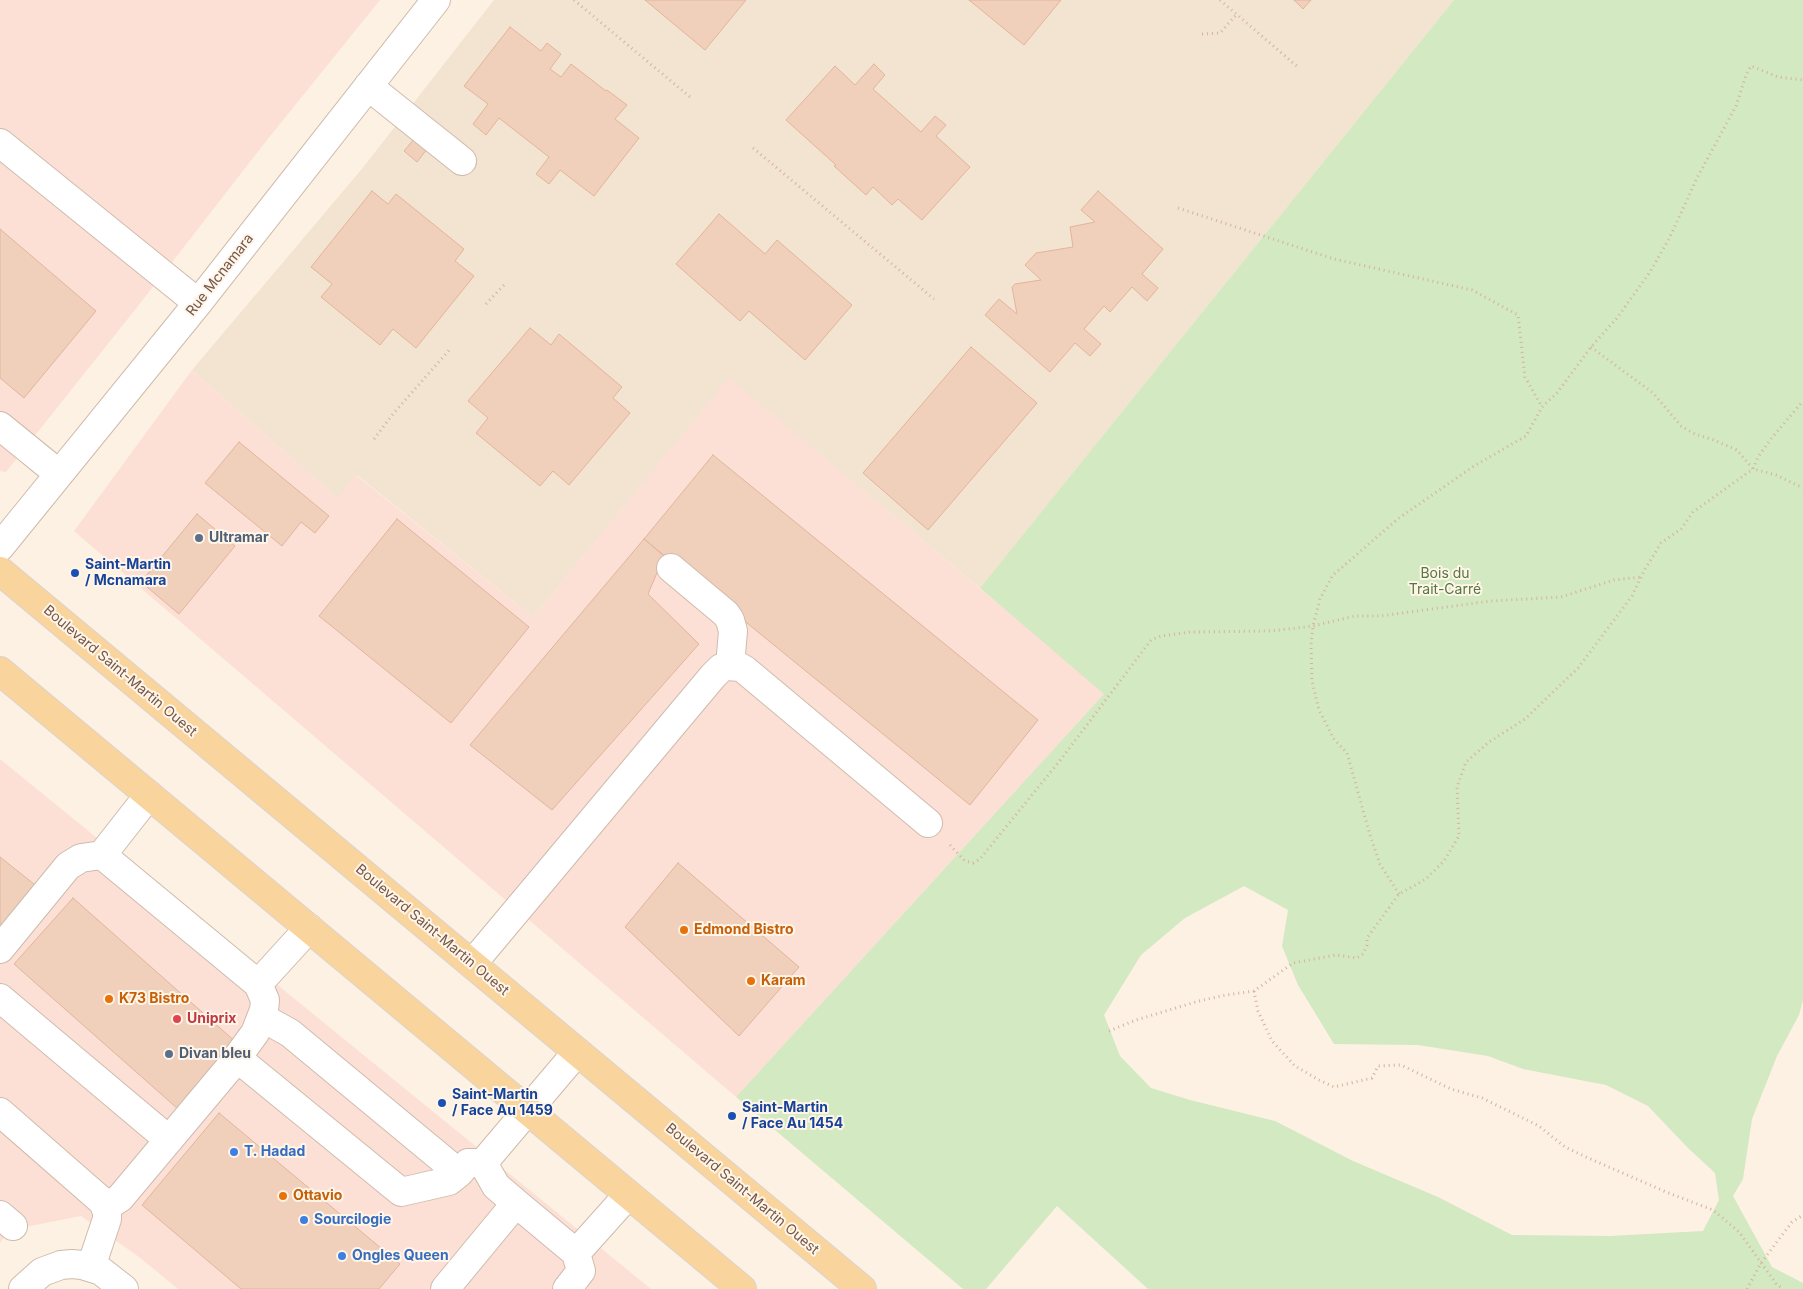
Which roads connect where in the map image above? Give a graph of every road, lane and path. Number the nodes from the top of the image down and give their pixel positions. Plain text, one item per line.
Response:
1 (436, 0) edge
2 (574, 0) edge
3 (1220, 0) edge
4 (1237, 14) junction
5 (1202, 34) dead end
6 (1299, 68) dead end
7 (1803, 80) edge
8 (368, 86) junction
9 (690, 97) dead end
10 (0, 143) edge
11 (754, 148) dead end
12 (462, 161) dead end
13 (1178, 208) dead end
14 (504, 285) dead end
15 (934, 300) dead end
16 (198, 303) junction
17 (486, 304) dead end
18 (1591, 347) junction
19 (451, 348) dead end
20 (1803, 401) edge
21 (1542, 407) junction
22 (0, 426) edge
23 (374, 439) dead end
24 (1754, 469) junction
25 (59, 474) junction
26 (1803, 488) edge
27 (0, 547) edge
28 (671, 568) dead end
29 (0, 571) edge
30 (1641, 577) junction
31 (1313, 626) junction
32 (730, 666) junction
33 (0, 671) edge
34 (149, 795) junction
35 (928, 823) joint
36 (102, 855) junction
37 (1399, 894) junction
38 (309, 928) junction
39 (0, 949) edge
40 (472, 964) junction
41 (258, 984) junction
42 (1254, 991) junction
43 (0, 998) edge
44 (262, 1019) junction
45 (1109, 1031) dead end
46 (577, 1052) junction
47 (236, 1058) junction
48 (528, 1111) junction
49 (0, 1112) edge
50 (169, 1140) junction
51 (471, 1168) junction
52 (628, 1195) junction
53 (516, 1203) junction
54 (106, 1207) junction
55 (1803, 1215) edge
56 (576, 1253) junction
57 (1760, 1263) junction
58 (92, 1267) junction
59 (23, 1289) edge
60 (124, 1289) edge
61 (445, 1289) edge
62 (567, 1289) edge
63 (742, 1289) edge
64 (862, 1289) edge
65 (1747, 1289) edge
66 (1784, 1289) edge

1 - 8 street, Rue Mcnamara
2 - 9 path
3 - 4 path
4 - 5 path
4 - 6 path
7 - 18 path
8 - 12 street
8 - 16 street, Rue Mcnamara
10 - 16 street
11 - 15 path
13 - 21 path
14 - 17 path
16 - 25 street, Rue Mcnamara
18 - 21 path
18 - 24 path
19 - 23 path
20 - 24 path
21 - 31 path
22 - 25 street
24 - 26 path
24 - 30 path
25 - 27 street, Rue Mcnamara
28 - 32 street
29 - 40 main road, Boulevard Saint-Martin Ouest
30 - 31 path
30 - 37 path
31 - 35 path
31 - 37 path
32 - 35 street
32 - 40 street
33 - 34 main road
34 - 36 street
34 - 38 main road
36 - 39 street
36 - 41 street
37 - 42 path
38 - 41 street
38 - 48 main road
40 - 46 main road, Boulevard Saint-Martin Ouest
41 - 44 street
42 - 45 path
42 - 57 path
43 - 50 street
44 - 47 street
44 - 51 street
46 - 48 street
46 - 64 main road, Boulevard Saint-Martin Ouest
47 - 50 street
47 - 51 street
48 - 51 street
48 - 52 main road
49 - 54 street
50 - 54 street
51 - 53 street
52 - 56 street
52 - 63 main road
53 - 56 street
53 - 61 street
54 - 58 street
55 - 57 path
56 - 62 street
57 - 65 path
57 - 66 path
58 - 59 street
58 - 60 street

